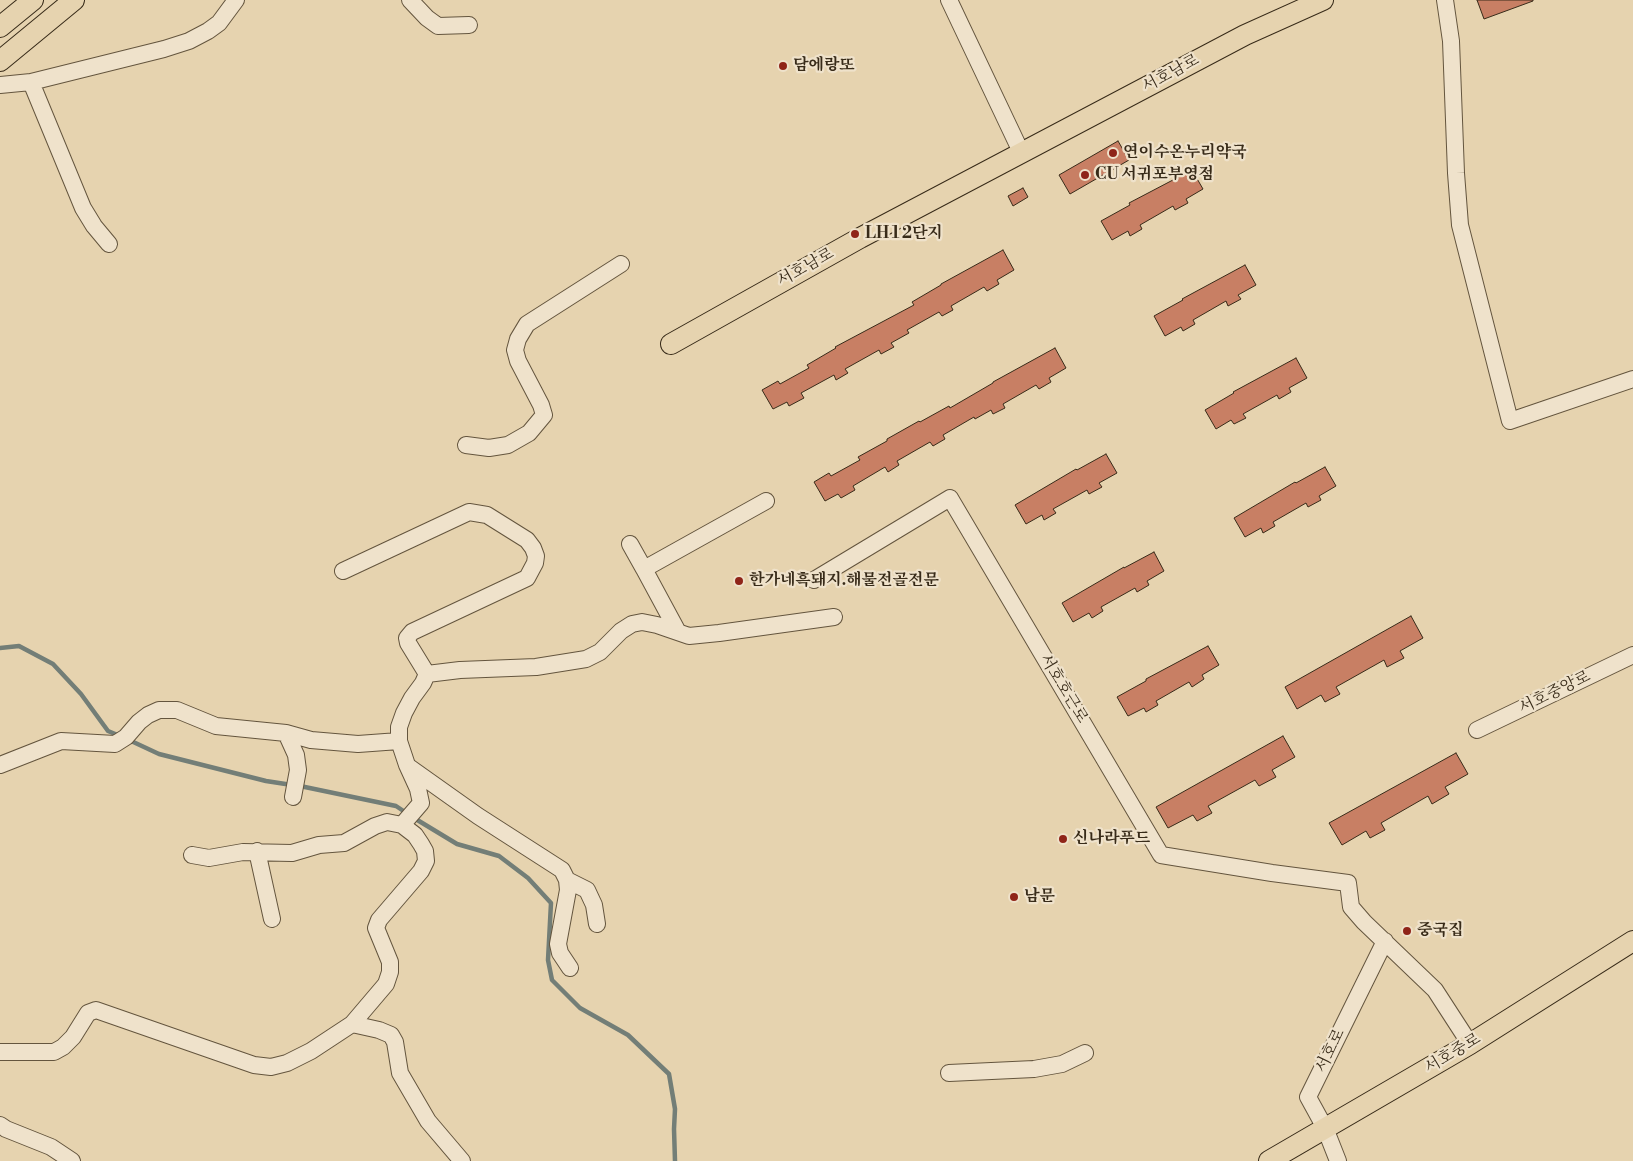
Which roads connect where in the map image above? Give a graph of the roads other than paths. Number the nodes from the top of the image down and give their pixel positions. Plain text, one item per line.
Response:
1 (33, 0) edge
2 (74, 0) edge
3 (236, 0) edge
4 (410, 0) edge
5 (948, 0) edge
6 (1323, 0) edge
7 (1445, 0) edge
8 (470, 25) dead end
9 (0, 27) edge
10 (0, 61) edge
11 (31, 82) junction
12 (0, 85) edge
13 (1022, 154) junction
14 (109, 244) dead end
15 (621, 264) dead end
16 (671, 344) dead end
17 (1633, 379) edge
18 (466, 445) dead end
19 (766, 501) dead end
20 (630, 544) dead end
21 (644, 569) junction
22 (343, 571) dead end
23 (814, 580) dead end
24 (834, 617) dead end
25 (678, 632) junction
26 (1633, 655) edge
27 (427, 674) junction
28 (1476, 730) dead end
29 (286, 733) junction
30 (399, 741) junction
31 (0, 765) edge
32 (407, 765) junction
33 (295, 787) dead end
34 (403, 824) junction
35 (257, 852) junction
36 (192, 855) dead end
37 (567, 880) junction
38 (272, 919) dead end
39 (597, 924) dead end
40 (1385, 941) junction
41 (1633, 941) edge
42 (570, 968) dead end
43 (352, 1024) junction
44 (1470, 1044) junction
45 (0, 1052) edge
46 (1085, 1053) dead end
47 (949, 1073) dead end
48 (0, 1125) edge
49 (1326, 1128) junction
50 (72, 1161) edge
51 (462, 1161) edge
52 (1269, 1161) edge
53 (1338, 1161) edge

1 - 9 main road
2 - 10 main road
3 - 11 street
4 - 8 street
5 - 13 street
6 - 13 main road, 서호남로
7 - 17 street
11 - 12 street
11 - 14 street
13 - 16 main road, 서호남로
15 - 18 street
19 - 21 street
20 - 21 street
21 - 25 street
22 - 27 street
23 - 40 street, 서호호근로
24 - 25 street
25 - 27 street
26 - 28 street, 서호중앙로
27 - 30 street
29 - 30 street
29 - 31 street
29 - 33 street
30 - 32 street
32 - 34 street
32 - 37 street
34 - 35 street
34 - 43 street
35 - 36 street
35 - 38 street
37 - 39 street
37 - 42 street
40 - 44 street
40 - 49 street, 서호로
41 - 44 main road, 서호중로
43 - 45 street
43 - 51 street
44 - 49 main road, 서호중로
46 - 47 street
48 - 50 street
49 - 52 main road, 서호중로
49 - 53 street, 서호로

